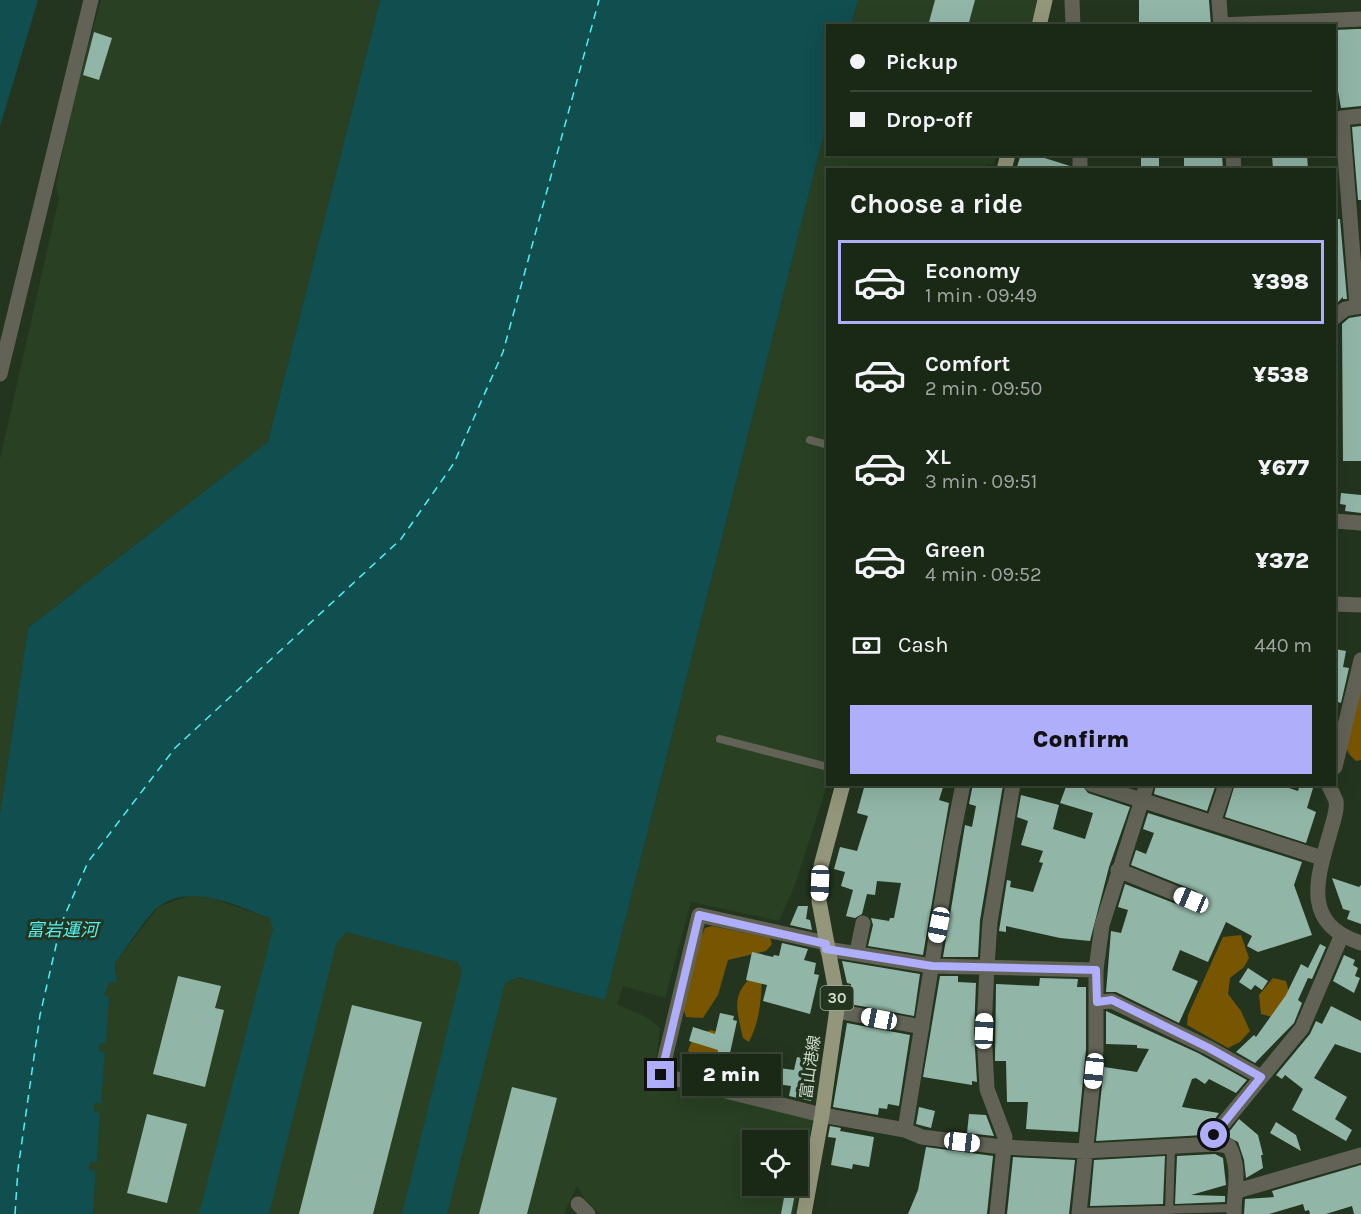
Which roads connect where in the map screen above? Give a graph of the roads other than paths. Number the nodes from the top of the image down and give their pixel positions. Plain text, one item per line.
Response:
1 (91, 0) edge
2 (1045, 0) edge
3 (1072, 0) edge
4 (1219, 0) edge
5 (1361, 20) edge
6 (1039, 24) edge
7 (1073, 24) edge
8 (1221, 24) edge
9 (1249, 24) edge
10 (1361, 116) edge
11 (1343, 221) edge
12 (1359, 306) edge
13 (1336, 316) edge
14 (0, 374) edge
15 (810, 440) dead end
16 (826, 444) edge
17 (1336, 521) edge
18 (1361, 523) edge
19 (1336, 604) edge
20 (1361, 605) edge
21 (1361, 660) edge
22 (1342, 708) edge
23 (720, 740) dead end
24 (1336, 759) edge
25 (826, 766) edge
26 (842, 786) edge
27 (963, 786) edge
28 (1013, 786) edge
29 (1097, 786) edge
30 (1146, 786) edge
31 (1225, 786) edge
32 (1330, 786) edge
33 (1142, 800) junction
34 (1213, 823) junction
35 (1322, 858) junction
36 (1118, 870) junction
37 (1191, 900) dead end
38 (862, 923) dead end
39 (1341, 937) junction
40 (1361, 943) edge
41 (826, 946) junction
42 (857, 952) junction
43 (932, 966) junction
44 (987, 966) junction
45 (1096, 970) junction
46 (1097, 1002) junction
47 (836, 1011) junction
48 (922, 1027) junction
49 (1261, 1077) junction
50 (822, 1114) junction
51 (906, 1130) junction
52 (1215, 1144) junction
53 (1002, 1146) junction
54 (1171, 1146) junction
55 (1085, 1151) junction
56 (1361, 1155) edge
57 (1237, 1191) junction
58 (1234, 1211) edge
59 (1169, 1212) edge
60 (1079, 1213) edge
61 (804, 1214) edge
62 (997, 1214) edge

1 - 14 street
2 - 6 main road
3 - 7 street
4 - 8 street
5 - 9 street
10 - 11 street
11 - 12 street
12 - 13 street
15 - 16 lane
17 - 18 street
19 - 20 street
21 - 22 street
22 - 24 street
23 - 25 lane
26 - 41 main road, 富山港線 / 30
27 - 43 street
28 - 44 street
29 - 33 street
30 - 33 street
31 - 34 street
32 - 35 street
33 - 34 street
33 - 36 street
34 - 35 street
35 - 39 street
36 - 37 street
36 - 45 street
38 - 42 street
39 - 40 street
39 - 49 street
41 - 42 street
41 - 47 main road, 富山港線 / 30
41 - 50 street
42 - 43 street
43 - 44 street
43 - 48 street
44 - 45 street
44 - 53 street
45 - 46 street
46 - 49 street
46 - 55 street
47 - 48 street
47 - 50 main road, 富山港線 / 30
48 - 51 street
49 - 52 street
50 - 51 street
50 - 61 main road, 富山港線 / 30
51 - 53 street
52 - 54 street
52 - 57 street
53 - 55 street
53 - 62 street
54 - 55 street
54 - 59 lane
55 - 60 street
56 - 57 street
57 - 58 street
58 - 59 lane
59 - 60 lane

